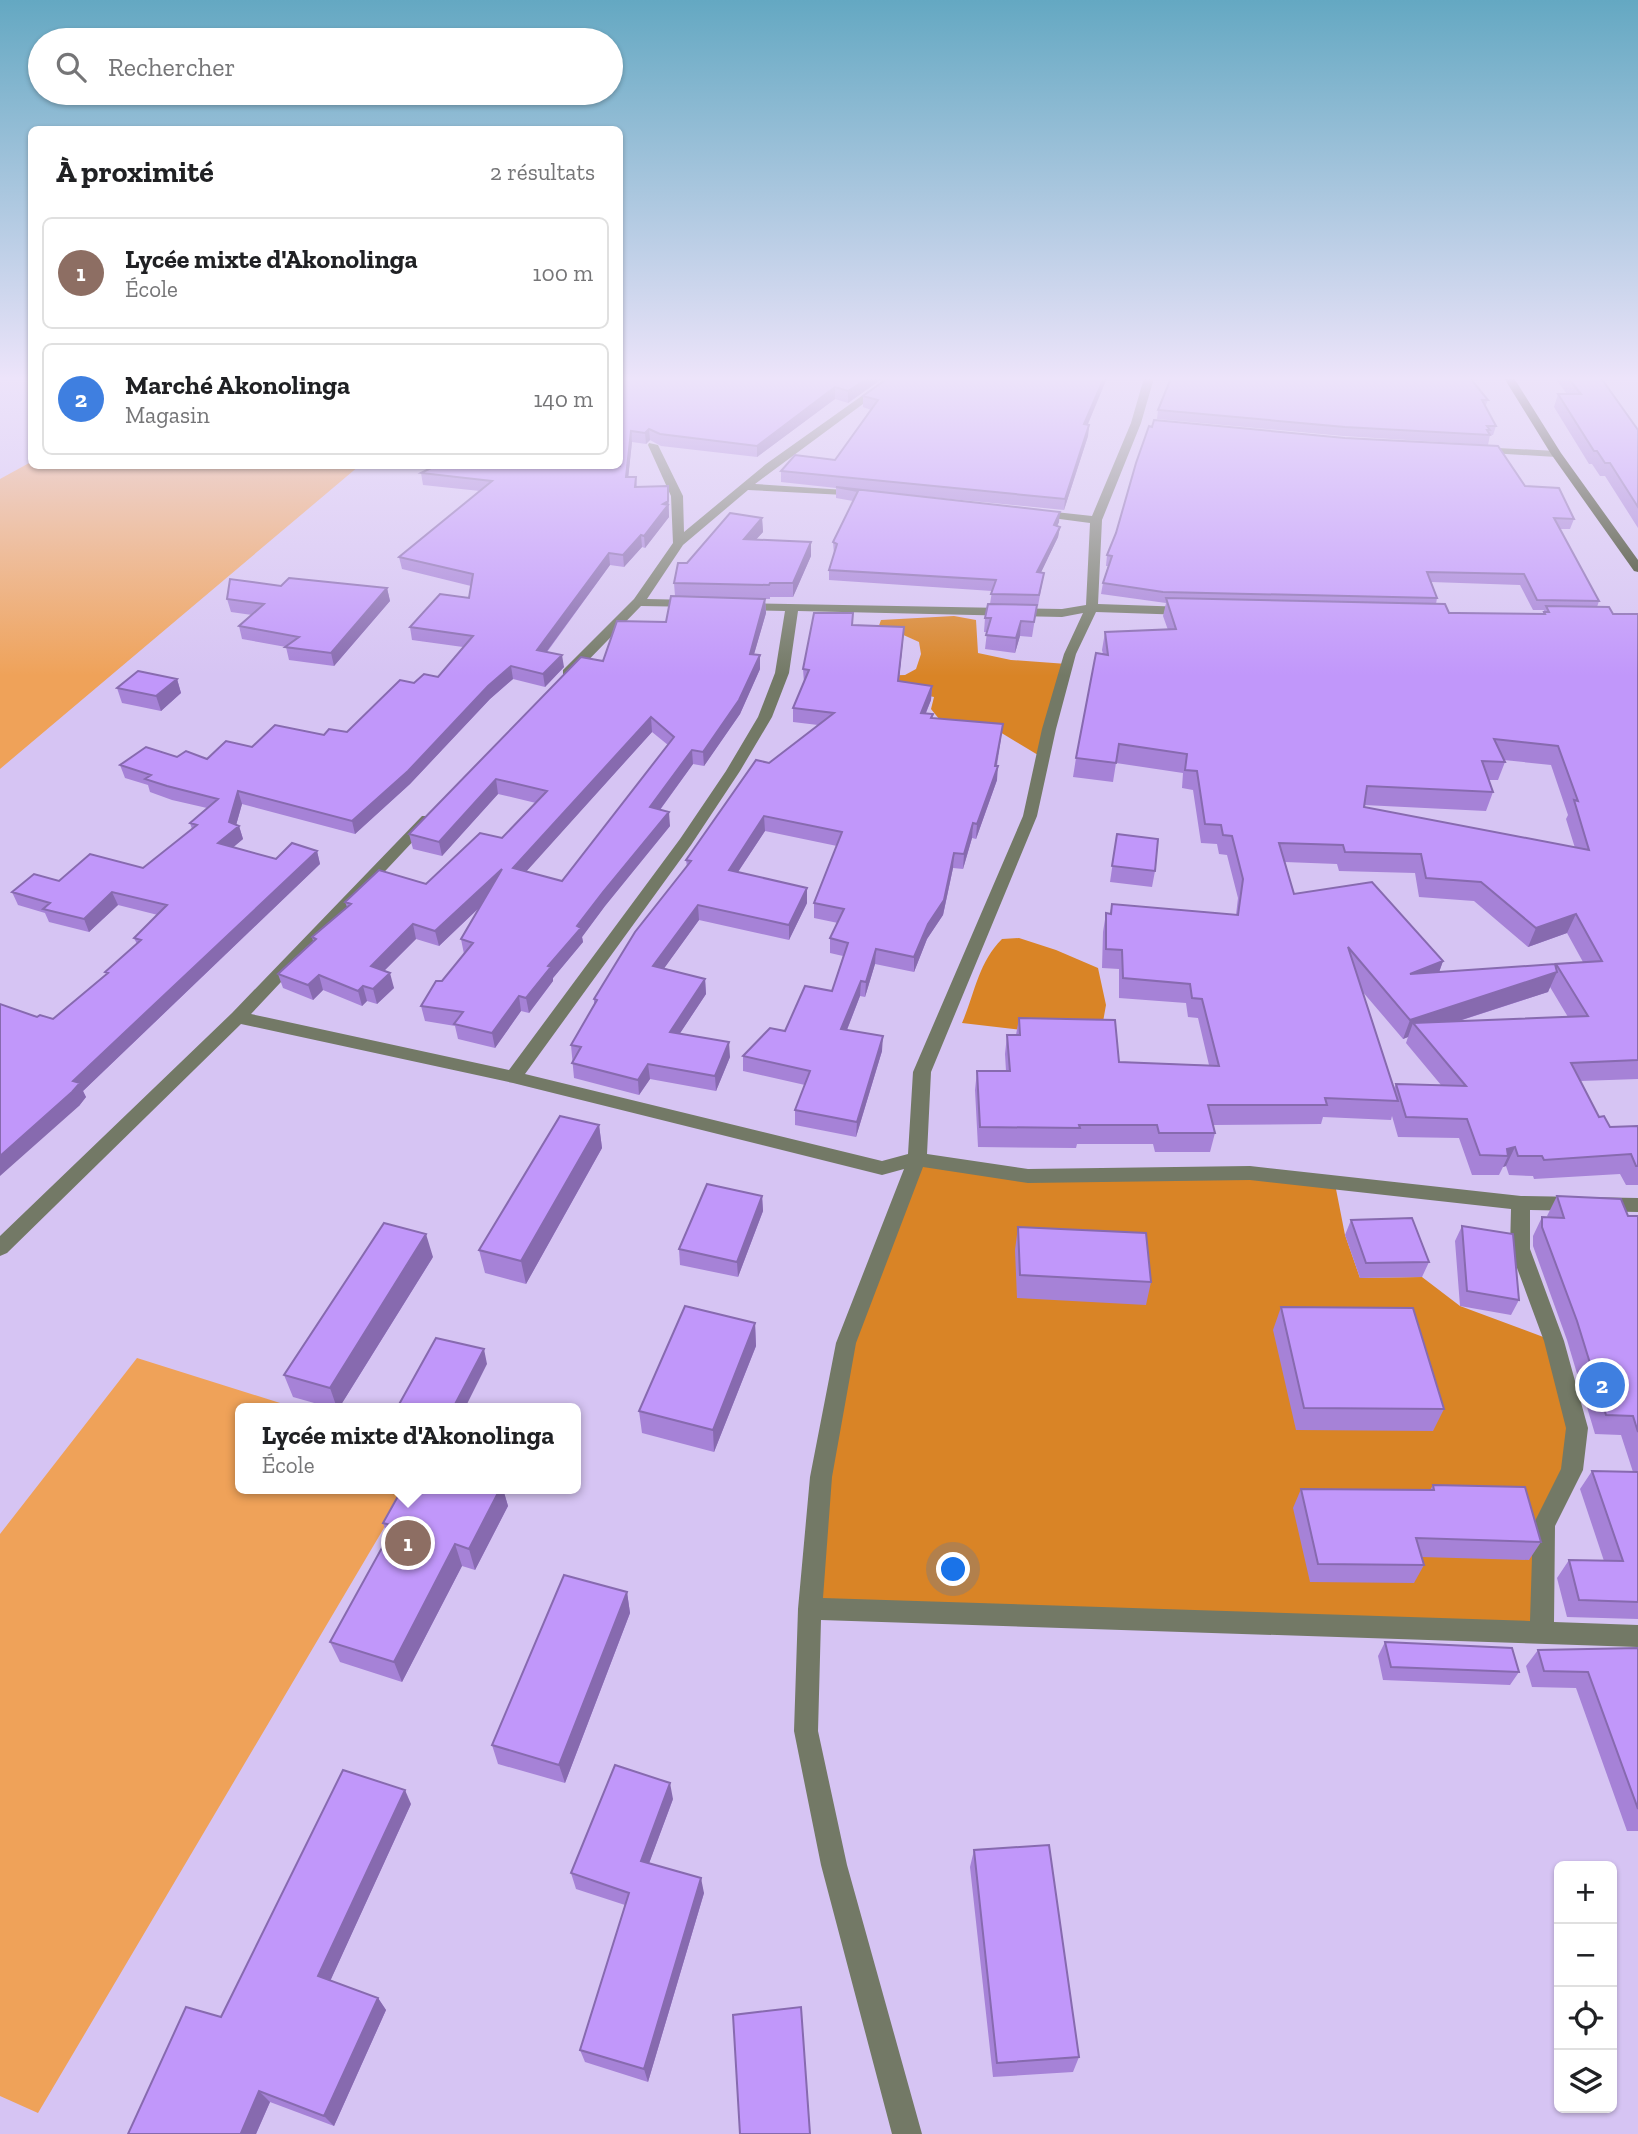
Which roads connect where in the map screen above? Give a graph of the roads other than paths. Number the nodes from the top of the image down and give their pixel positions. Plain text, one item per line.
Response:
1 (668, 478) edge
2 (758, 478) edge
3 (1116, 478) edge
4 (1573, 478) edge
5 (748, 487) junction
6 (877, 496) edge
7 (1027, 512) edge
8 (1096, 520) junction
9 (679, 543) junction
10 (1638, 568) edge
11 (638, 602) junction
12 (702, 605) edge
13 (728, 606) edge
14 (792, 608) junction
15 (1092, 608) junction
16 (1206, 611) edge
17 (558, 684) edge
18 (435, 810) edge
19 (238, 1017) junction
20 (513, 1077) junction
21 (917, 1159) junction
22 (1521, 1203) junction
23 (1638, 1205) edge
24 (0, 1248) edge
25 (810, 1609) junction
26 (1542, 1633) junction
27 (1638, 1636) edge
28 (907, 2134) edge

1 - 9 street
2 - 5 street
3 - 8 street
4 - 10 main road
5 - 6 street
5 - 9 street
7 - 8 street
8 - 15 street
9 - 11 street
11 - 12 street
11 - 17 street
13 - 14 street
14 - 15 street
14 - 20 street
15 - 16 street
15 - 21 street
18 - 19 street
19 - 20 street
19 - 24 street
20 - 21 street
21 - 22 street
21 - 25 street
22 - 23 street
22 - 26 street
25 - 26 street
25 - 28 street
26 - 27 street

